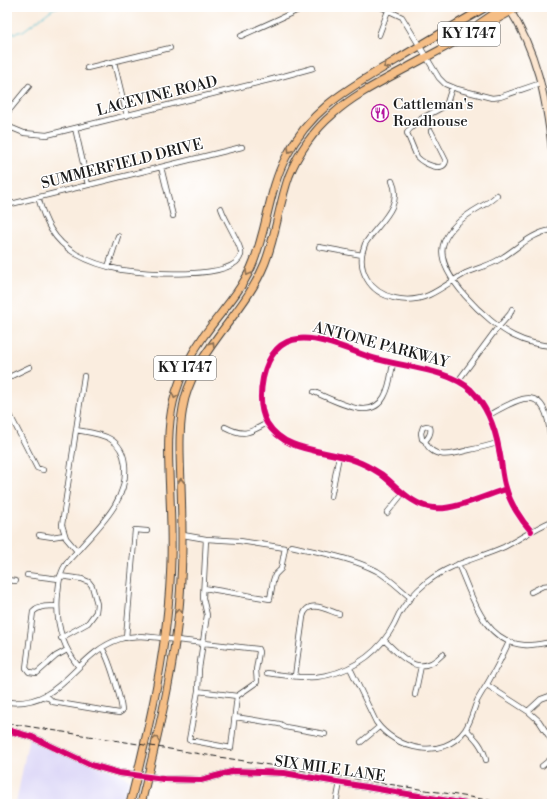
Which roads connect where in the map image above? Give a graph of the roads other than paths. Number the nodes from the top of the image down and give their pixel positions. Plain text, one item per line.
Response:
1 (305, 7) edge
2 (381, 7) edge
3 (486, 7) edge
4 (504, 7) edge
5 (519, 7) edge
6 (389, 8) edge
7 (510, 9) edge
8 (379, 35) dead end
9 (241, 36) dead end
10 (453, 42) junction
11 (420, 46) junction
12 (170, 48) dead end
13 (427, 57) junction
14 (114, 62) junction
15 (87, 68) dead end
16 (313, 68) dead end
17 (541, 83) junction
18 (29, 86) dead end
19 (452, 87) junction
20 (7, 113) edge
21 (127, 116) junction
22 (425, 118) junction
23 (428, 124) dead end
24 (7, 126) edge
25 (75, 128) junction
26 (431, 131) dead end
27 (242, 147) dead end
28 (552, 150) edge
29 (161, 167) junction
30 (392, 181) dead end
31 (88, 184) junction
32 (497, 194) dead end
33 (38, 197) junction
34 (7, 205) edge
35 (221, 208) dead end
36 (173, 216) dead end
37 (552, 230) edge
38 (118, 236) dead end
39 (319, 248) dead end
40 (362, 255) junction
41 (108, 267) junction
42 (454, 280) junction
43 (512, 309) dead end
44 (498, 327) junction
45 (552, 346) edge
46 (393, 364) junction
47 (30, 367) dead end
48 (84, 376) dead end
49 (7, 378) edge
50 (458, 381) junction
51 (314, 392) dead end
52 (7, 410) edge
53 (489, 414) junction
54 (267, 423) junction
55 (225, 427) dead end
56 (76, 430) junction
57 (425, 441) dead end
58 (497, 444) junction
59 (339, 456) junction
60 (551, 460) dead end
61 (43, 470) dead end
62 (506, 489) junction
63 (404, 493) junction
64 (331, 497) dead end
65 (387, 513) dead end
66 (552, 521) edge
67 (147, 531) dead end
68 (531, 531) junction
69 (64, 535) junction
70 (183, 535) junction
71 (39, 536) dead end
72 (206, 539) junction
73 (291, 546) dead end
74 (78, 550) junction
75 (458, 564) junction
76 (27, 575) dead end
77 (60, 578) junction
78 (7, 580) edge
79 (16, 581) dead end
80 (552, 585) edge
81 (204, 588) junction
82 (531, 592) dead end
83 (411, 598) junction
84 (56, 606) junction
85 (339, 614) dead end
86 (61, 638) junction
87 (126, 638) junction
88 (165, 638) junction
89 (176, 640) junction
90 (384, 640) junction
91 (509, 642) junction
92 (552, 642) edge
93 (202, 643) junction
94 (102, 648) junction
95 (67, 650) junction
96 (443, 654) dead end
97 (421, 666) junction
98 (79, 667) junction
99 (350, 668) junction
100 (267, 673) dead end
101 (295, 676) junction
102 (487, 685) junction
103 (198, 691) junction
104 (415, 695) dead end
105 (552, 695) edge
106 (237, 696) junction
107 (42, 697) junction
108 (7, 702) edge
109 (528, 711) junction
110 (235, 717) junction
111 (380, 727) junction
112 (466, 729) junction
113 (7, 730) edge
114 (325, 734) dead end
115 (552, 741) edge
116 (361, 742) dead end
117 (552, 758) edge
118 (486, 760) dead end
119 (542, 766) dead end
120 (137, 776) junction
121 (148, 777) junction
122 (340, 782) junction
123 (130, 804) edge
124 (141, 804) edge
125 (336, 804) edge
126 (466, 804) edge

1 - 9 street
2 - 6 street
3 - 11 main road, KY 1747
4 - 10 main road
5 - 7 main road, KY 1747
6 - 8 street
6 - 11 street
7 - 10 main road, KY 1747
7 - 17 street
10 - 13 main road, KY 1747
11 - 13 street
11 -> 88 main road, KY 1747
12 - 14 street
13 - 19 street
70 -> 13 main road, KY 1747
14 - 15 street
14 - 21 street
16 - 21 street, LACEVINE ROAD
17 - 19 street
17 - 28 street
18 - 20 street
19 - 22 street
21 - 25 street, LACEVINE ROAD
22 - 23 street
22 - 26 street
24 - 25 street, LACEVINE ROAD
25 - 31 street
27 - 29 street, SUMMERFIELD DRIVE
29 - 31 street, SUMMERFIELD DRIVE
29 - 36 street
30 - 40 street
31 - 33 street, SUMMERFIELD DRIVE
32 - 42 street
33 - 34 street, SUMMERFIELD DRIVE
33 - 41 street
35 - 41 street
37 - 42 street
38 - 41 street
39 - 40 street
40 - 42 street
42 - 44 street
43 - 44 street
44 - 45 street
44 - 50 street
46 - 50 street, ANTONE PARKWAY
46 - 51 street
46 - 54 street, ANTONE PARKWAY
47 - 49 street
48 - 56 street
50 - 53 street, ANTONE PARKWAY
52 - 61 street
53 - 58 street, ANTONE PARKWAY
53 - 60 street
54 - 55 street
54 - 59 street
56 - 69 street
56 - 74 street
57 - 58 street
58 - 62 street, ANTONE PARKWAY
59 - 63 street
59 - 64 street
62 - 63 street
62 - 68 street, ANTONE PARKWAY
63 - 65 street
66 - 68 street
67 - 87 street
68 - 75 street
69 - 71 street
69 - 74 street
70 - 72 street
89 -> 70 main road, KY 1747
72 - 81 street
72 - 81 street
73 - 83 street
74 - 77 street
75 - 83 street
75 - 91 street
76 - 77 street
77 - 84 street
77 - 86 street
78 - 79 street
80 - 82 street
81 - 93 street
83 - 90 street
84 - 86 street
84 - 95 street
85 - 101 street
86 - 95 street
87 - 88 street
87 - 94 street
88 - 89 street
88 - 120 main road, KY 1747
89 - 93 street
121 -> 89 main road, KY 1747
90 - 97 street
90 - 99 street
91 - 92 street
91 - 102 street
93 - 103 street
93 - 106 street
94 - 98 street
94 - 107 street
95 - 98 street
96 - 97 street
97 - 104 street
98 - 107 street
99 - 101 street
99 - 111 street
100 - 101 street
102 - 109 street
102 - 112 street
103 - 106 street
103 - 110 street
105 - 109 street
106 - 110 street
107 - 108 street
109 - 115 street
110 - 114 street
111 - 112 street
111 - 116 street
112 - 118 street
113 - 120 street, SIX MILE LANE
117 - 119 street
120 - 121 street, SIX MILE LANE
120 - 123 main road, KY 1747
121 - 122 street, SIX MILE LANE
121 - 124 main road, KY 1747
122 - 125 street
122 - 126 street, SIX MILE LANE

